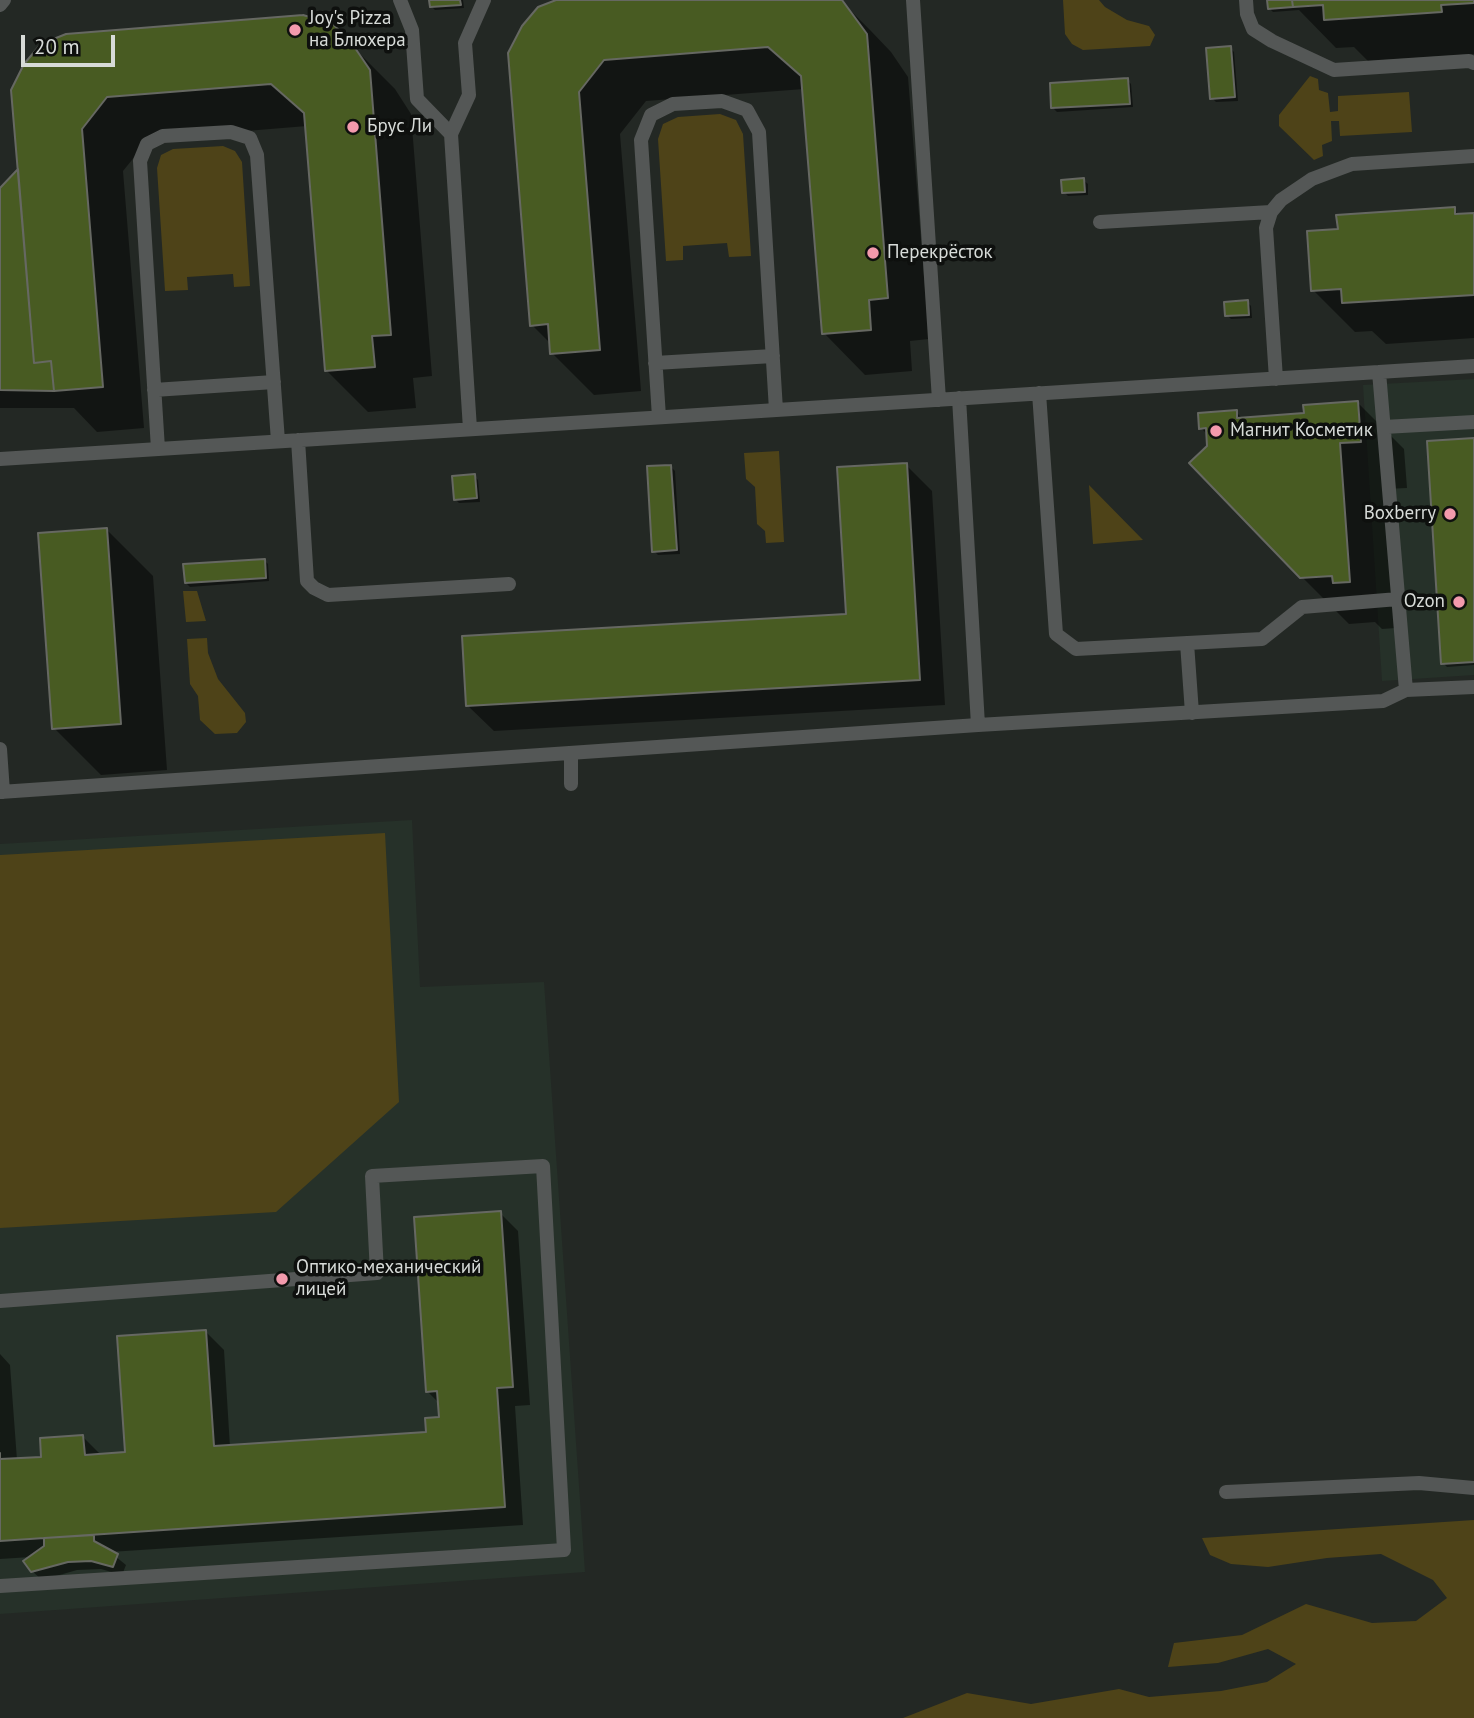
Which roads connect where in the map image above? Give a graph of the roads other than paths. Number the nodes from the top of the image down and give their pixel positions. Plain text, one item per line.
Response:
1 (4, 0) edge
2 (400, 0) edge
3 (484, 0) edge
4 (913, 0) edge
5 (1246, 0) edge
6 (0, 5) edge
7 (1474, 63) edge
8 (451, 134) junction
9 (1474, 156) edge
10 (1271, 212) junction
11 (1100, 222) dead end
12 (773, 356) junction
13 (655, 363) junction
14 (1474, 366) edge
15 (1379, 372) junction
16 (1276, 379) junction
17 (274, 382) junction
18 (154, 390) junction
19 (1039, 394) junction
20 (958, 398) junction
21 (939, 400) junction
22 (776, 410) junction
23 (659, 417) junction
24 (1474, 422) edge
25 (1384, 427) junction
26 (470, 429) junction
27 (298, 440) junction
28 (278, 441) junction
29 (158, 449) junction
30 (0, 459) edge
31 (509, 584) dead end
32 (1398, 599) junction
33 (1187, 643) junction
34 (1474, 687) edge
35 (1406, 690) junction
36 (1192, 713) junction
37 (978, 725) junction
38 (0, 749) edge
39 (571, 753) junction
40 (571, 784) dead end
41 (1, 792) edge
42 (0, 1301) edge
43 (1474, 1488) edge
44 (1226, 1492) dead end
45 (0, 1587) edge

1 - 6 lane
2 - 8 lane
3 - 8 lane
4 - 21 lane
5 - 7 lane
8 - 26 lane
9 - 10 lane
10 - 11 lane
10 - 16 lane
12 - 13 lane
12 - 13 lane
12 - 22 lane
13 - 23 lane
14 - 15 lane
15 - 16 lane
15 - 25 lane
16 - 19 lane
17 - 18 lane
17 - 18 lane
17 - 28 lane
18 - 29 lane
19 - 20 lane
19 - 33 lane
20 - 21 lane
20 - 37 lane
21 - 22 lane
22 - 23 lane
23 - 26 lane
24 - 25 lane
25 - 32 lane
26 - 27 lane
27 - 28 lane
27 - 31 lane
28 - 29 lane
29 - 30 lane
32 - 33 lane
32 - 35 lane
33 - 36 lane
34 - 35 lane
35 - 36 lane
36 - 37 lane
37 - 39 lane
38 - 41 lane
39 - 40 lane
39 - 41 lane
42 - 45 lane
43 - 44 lane

